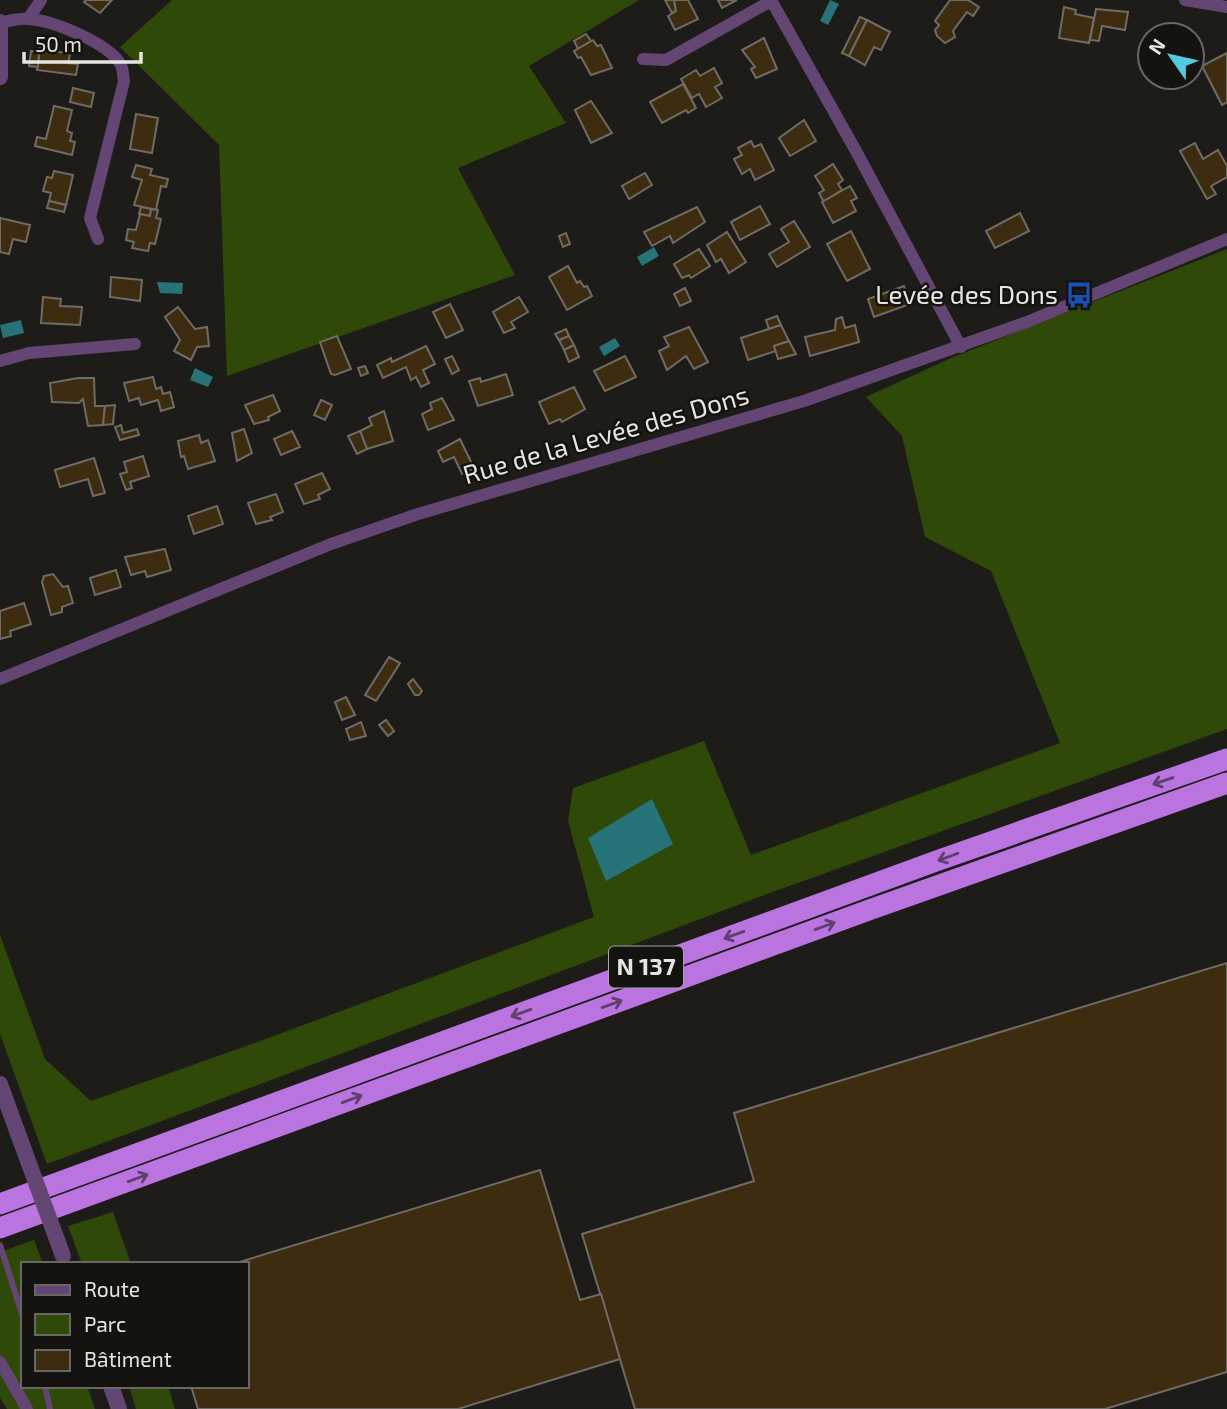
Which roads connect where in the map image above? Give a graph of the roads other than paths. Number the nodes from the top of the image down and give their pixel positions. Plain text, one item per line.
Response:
1 (41, 0) edge
2 (771, 0) edge
3 (1185, 0) edge
4 (1227, 7) edge
5 (28, 19) junction
6 (0, 23) edge
7 (643, 59) dead end
8 (0, 77) edge
9 (98, 239) dead end
10 (1227, 239) edge
11 (135, 344) dead end
12 (961, 347) junction
13 (0, 361) edge
14 (0, 679) edge
15 (1227, 759) edge
16 (1227, 783) edge
17 (0, 1084) edge
18 (0, 1204) edge
19 (0, 1228) edge
20 (0, 1245) edge
21 (65, 1260) edge
22 (21, 1311) edge
23 (0, 1362) edge
24 (45, 1388) edge
25 (112, 1388) edge
26 (27, 1409) edge
27 (50, 1409) edge
28 (119, 1409) edge

1 - 5 street
2 - 7 street
2 - 12 street
3 - 4 street
5 - 6 street
5 - 9 street
6 - 8 street
10 - 12 street, Rue de la Levée des Dons
11 - 13 street
12 - 14 street, Rue de la Levée des Dons
15 -> 18 highway, N 137
19 -> 16 highway, N 137
17 - 21 street, bridge
20 - 22 lane
23 - 26 street
24 - 27 lane
25 - 28 street

